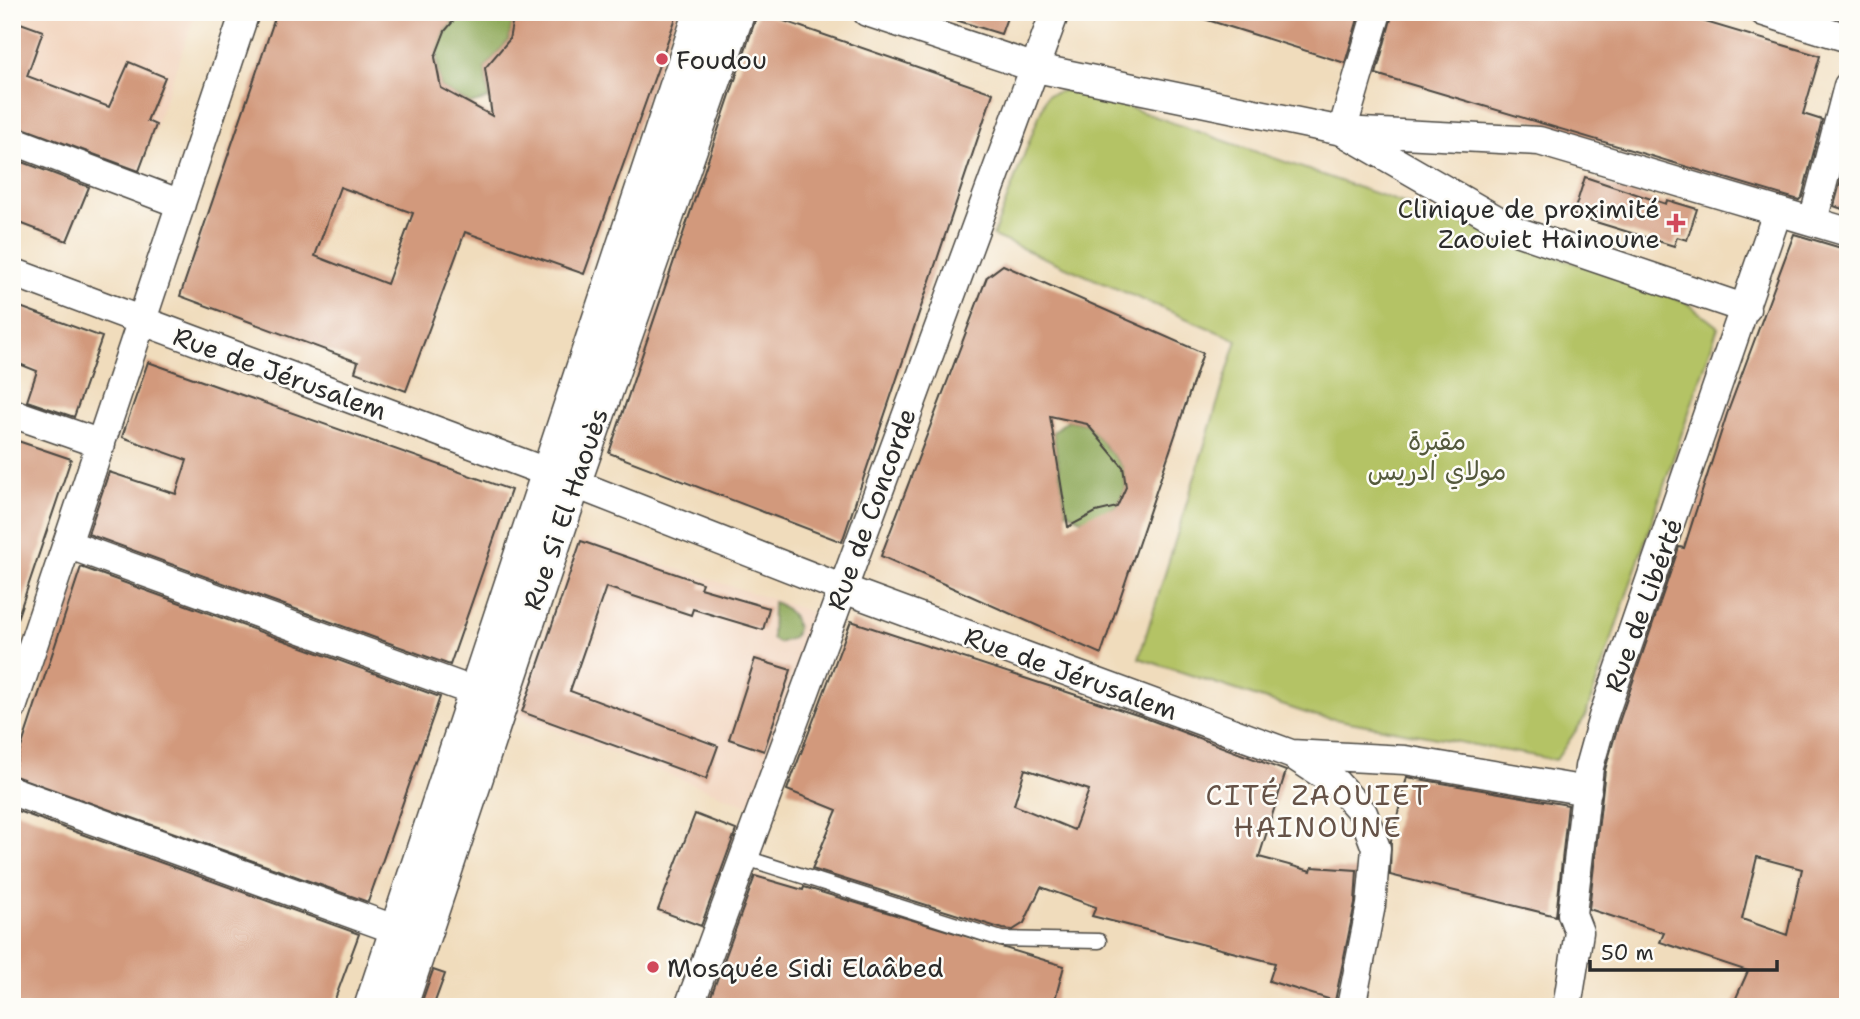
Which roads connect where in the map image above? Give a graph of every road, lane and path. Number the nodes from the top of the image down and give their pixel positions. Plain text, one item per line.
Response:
1 (245, 12) edge
2 (702, 12) edge
3 (737, 12) edge
4 (867, 12) edge
5 (1055, 12) edge
6 (1377, 12) edge
7 (1765, 12) edge
8 (1848, 38) edge
9 (1036, 68) junction
10 (1848, 86) edge
11 (1342, 131) junction
12 (12, 140) edge
13 (181, 204) junction
14 (1777, 213) junction
15 (1813, 221) junction
16 (1848, 232) edge
17 (12, 272) edge
18 (1746, 309) junction
19 (142, 322) junction
20 (12, 413) edge
21 (101, 444) junction
22 (561, 478) junction
23 (67, 544) junction
24 (841, 588) junction
25 (478, 693) junction
26 (12, 708) edge
27 (1290, 754) junction
28 (1587, 791) junction
29 (12, 792) edge
30 (746, 858) junction
31 (397, 930) junction
32 (1099, 941) dead end
33 (372, 1007) edge
34 (399, 1007) edge
35 (689, 1007) edge
36 (1351, 1007) edge
37 (1567, 1007) edge

1 - 13 street
2 - 22 street, Rue Si El Haouès
3 - 22 street, Rue Si El Haouès
4 - 9 street
5 - 9 street, Rue de Concorde
6 - 11 street
7 - 8 street
9 - 11 street
9 - 24 street, Rue de Concorde
10 - 15 street
11 - 14 street
11 - 18 street
12 - 13 street
13 - 19 street
14 - 15 street
14 - 18 street, Rue de Libérté
15 - 16 street
17 - 19 street, Rue de Jérusalem
18 - 28 street, Rue de Libérté
19 - 21 street
19 - 22 street, Rue de Jérusalem
20 - 21 street
21 - 23 street
22 - 24 street, Rue de Jérusalem
22 - 25 street, Rue Si El Haouès
22 - 34 street, Rue Si El Haouès
23 - 25 street
23 - 26 street
24 - 27 street, Rue de Jérusalem
24 - 30 street, Rue de Concorde
25 - 31 street, Rue Si El Haouès
27 - 28 street, Rue de Jérusalem
27 - 36 street
28 - 37 street, Rue de Libérté
29 - 31 street
30 - 32 lane
30 - 35 street, Rue de Concorde
31 - 33 street, Rue Si El Haouès

